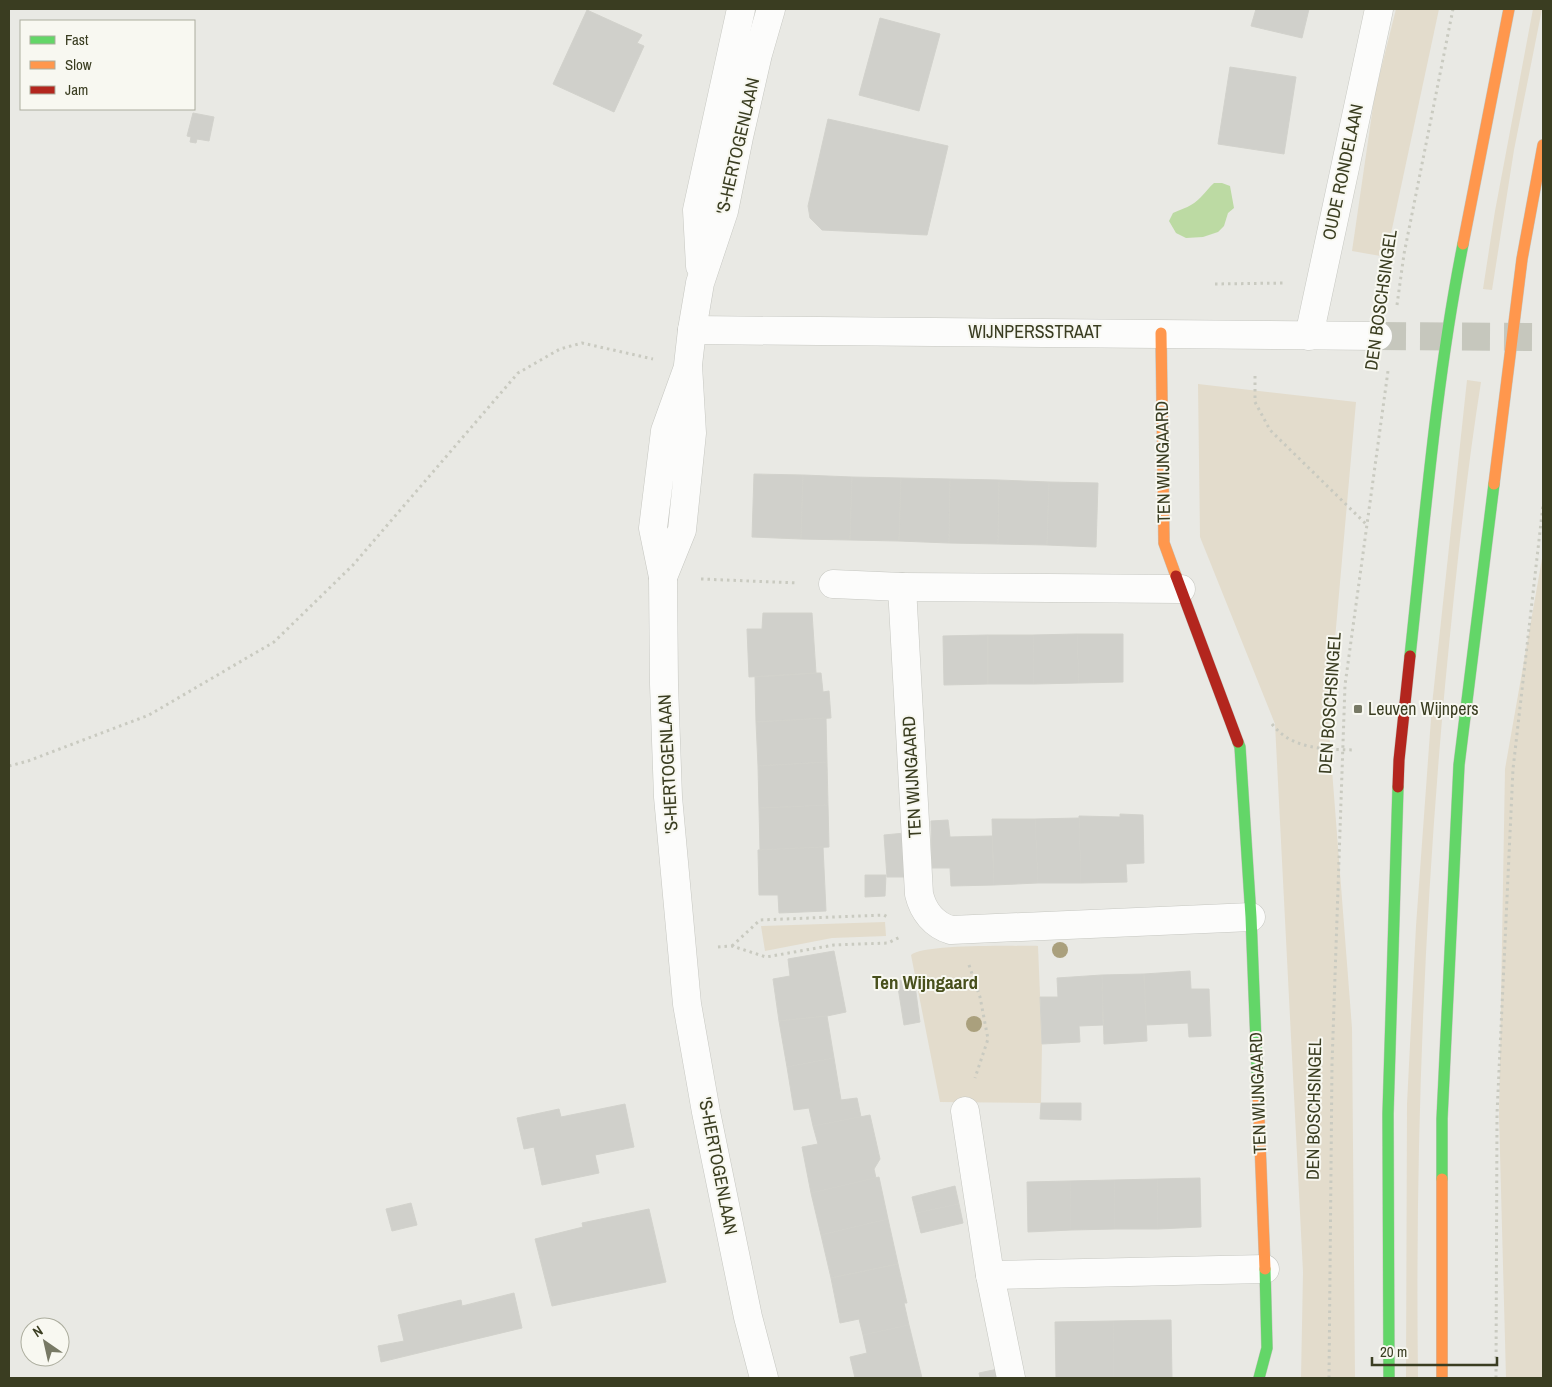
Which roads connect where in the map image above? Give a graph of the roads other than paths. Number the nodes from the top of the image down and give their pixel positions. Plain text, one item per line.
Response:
1 (741, 9) edge
2 (771, 9) edge
3 (1379, 9) edge
4 (1510, 9) edge
5 (1543, 145) edge
6 (700, 283) junction
7 (692, 330) junction
8 (1161, 333) junction
9 (1308, 336) junction
10 (1378, 336) tunnel mouth
11 (833, 584) road end
12 (902, 587) junction
13 (1181, 589) junction
14 (1251, 917) junction
15 (965, 1111) road end
16 (1265, 1269) junction
17 (990, 1275) junction
18 (764, 1378) edge
19 (1011, 1378) edge
20 (1259, 1378) edge
21 (1389, 1378) edge
22 (1442, 1378) edge

1 - 6 street, 'S-HERTOGENLAAN
2 - 6 street, 'S-HERTOGENLAAN
3 - 9 street, OUDE RONDELAAN
4 - 21 main road
5 - 22 main road
6 - 7 street, 'S-HERTOGENLAAN
7 - 8 street, WIJNPERSSTRAAT
7 - 18 street, 'S-HERTOGENLAAN
8 - 9 street, WIJNPERSSTRAAT
8 - 13 main road, TEN WIJNGAARD
9 - 10 street, WIJNPERSSTRAAT
11 - 12 street
12 - 13 street
12 - 14 street, TEN WIJNGAARD
13 - 14 main road, TEN WIJNGAARD
14 - 16 main road, TEN WIJNGAARD
15 - 17 street
16 - 17 street
16 - 20 main road, TEN WIJNGAARD
17 - 19 street

